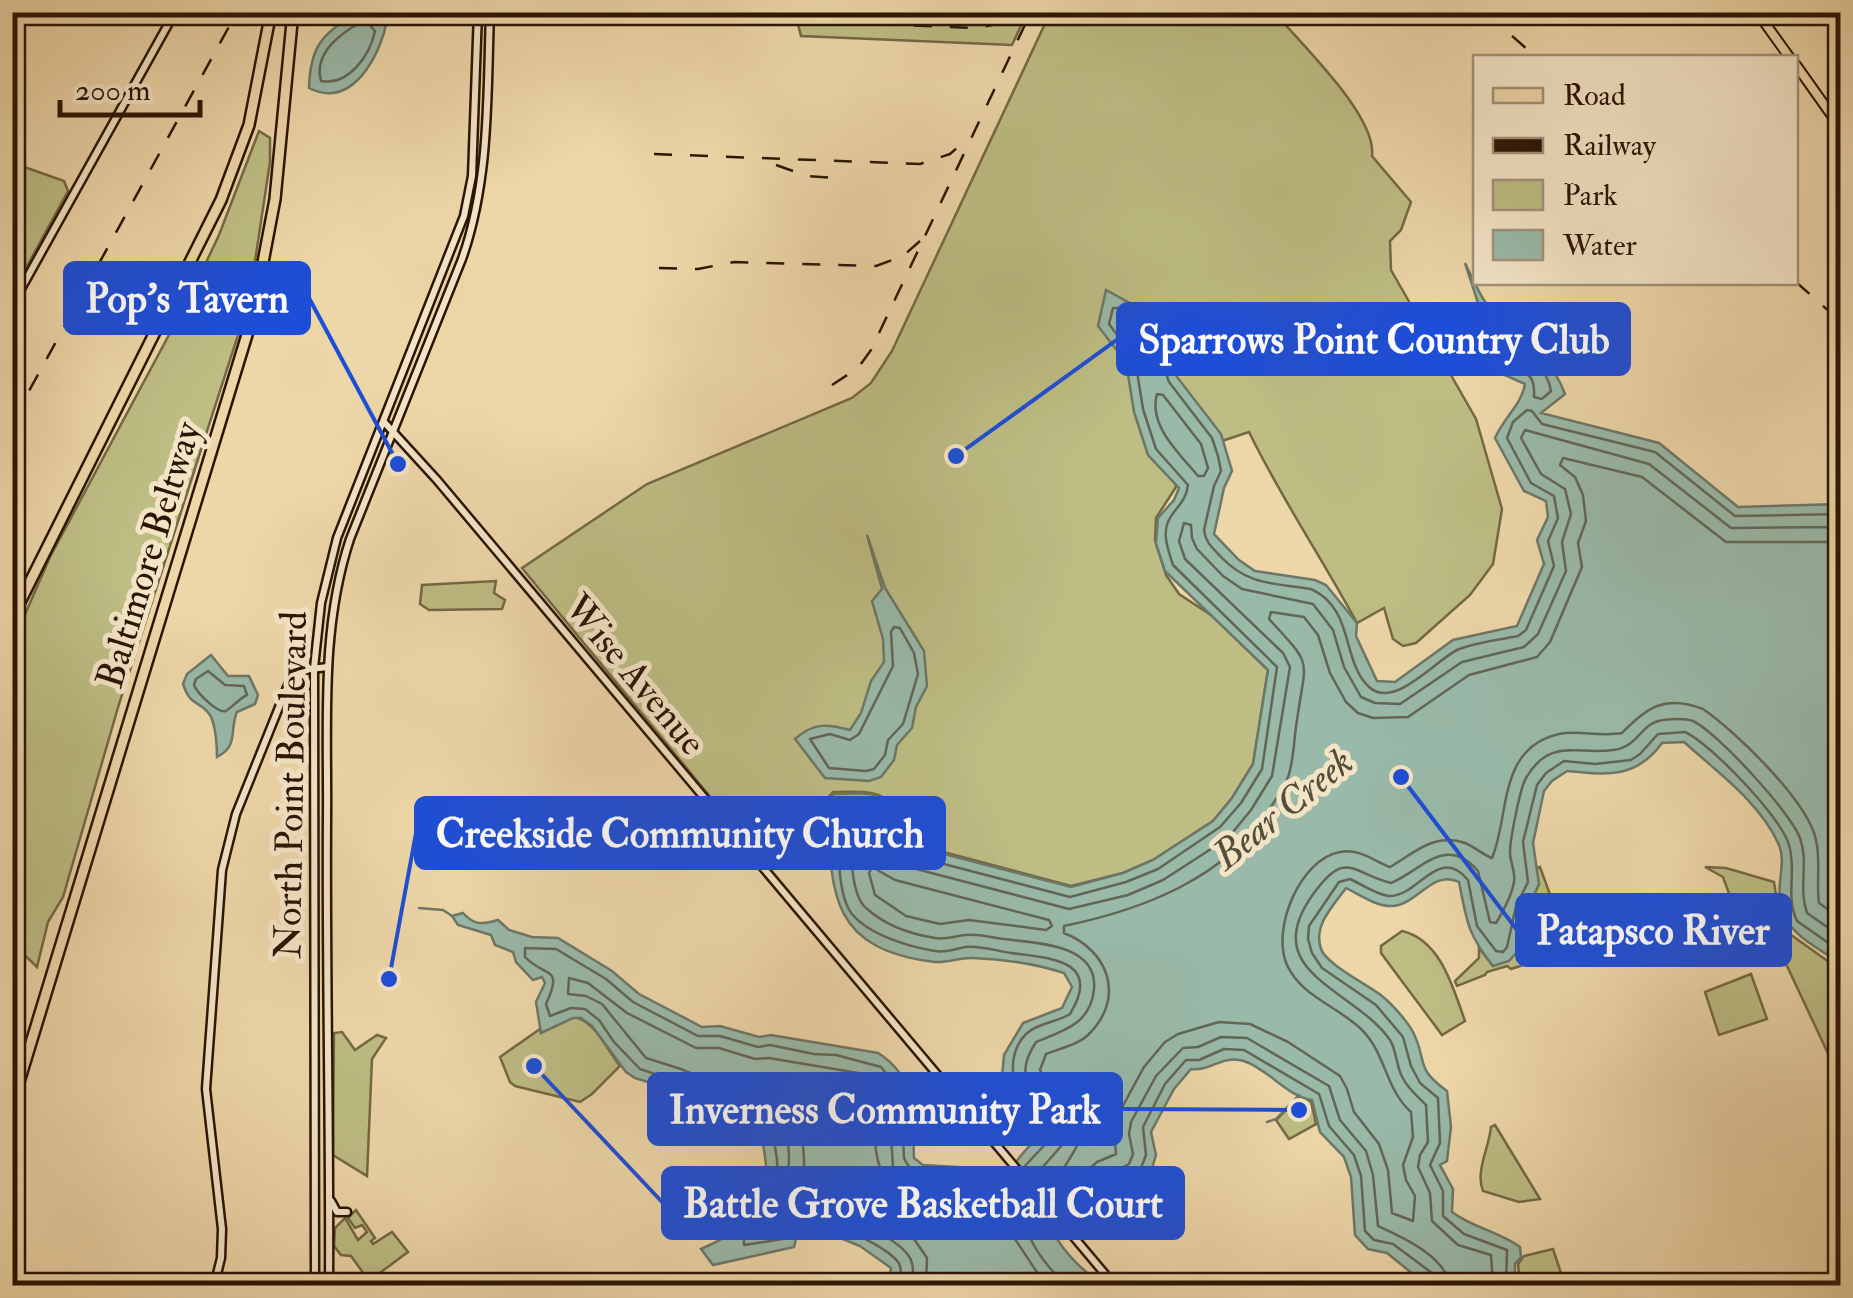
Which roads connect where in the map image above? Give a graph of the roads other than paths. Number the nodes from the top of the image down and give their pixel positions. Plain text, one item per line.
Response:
1 (175, 12) edge
2 (271, 12) edge
3 (293, 12) edge
4 (478, 12) edge
5 (490, 12) edge
6 (1757, 12) edge
7 (1788, 55) edge
8 (1798, 68) edge
9 (474, 96) junction
10 (486, 109) junction
11 (1840, 126) edge
12 (464, 216) junction
13 (472, 232) junction
14 (459, 234) junction
15 (462, 259) junction
16 (439, 285) junction
17 (12, 305) edge
18 (442, 308) junction
19 (384, 422) junction
20 (393, 430) junction
21 (382, 456) junction
22 (417, 457) junction
23 (12, 618) edge
24 (328, 667) junction
25 (314, 668) junction
26 (315, 1099) junction
27 (328, 1100) junction
28 (12, 1105) edge
29 (328, 1195) junction
30 (347, 1212) dead end
31 (214, 1286) edge
32 (315, 1286) edge
33 (329, 1286) edge
34 (1115, 1286) edge

1 - 17 main road
2 - 23 highway, Baltimore Beltway
3 - 28 highway, Baltimore Beltway
4 - 9 main road, North Point Boulevard
5 - 10 main road, North Point Boulevard
6 - 7 main road
8 - 11 main road
9 - 10 main road
9 - 12 main road, North Point Boulevard
10 - 13 main road, North Point Boulevard
12 - 13 main road
12 - 14 main road, North Point Boulevard
13 - 15 main road, North Point Boulevard
14 - 15 main road
14 - 16 main road, North Point Boulevard
15 - 18 main road, North Point Boulevard
16 - 18 main road
16 - 19 main road, North Point Boulevard
18 - 20 main road, North Point Boulevard
19 - 20 main road, Wise Avenue
19 - 25 main road, North Point Boulevard
20 - 21 main road, North Point Boulevard
20 - 22 main road, Wise Avenue
21 - 22 main road
21 - 24 main road, North Point Boulevard
22 - 34 main road, Wise Avenue
24 - 25 main road
24 - 27 main road, North Point Boulevard
25 - 26 main road, North Point Boulevard
25 - 31 main road
26 - 27 main road
26 - 32 main road, North Point Boulevard
27 - 29 main road, North Point Boulevard
29 - 30 main road
29 - 33 main road, North Point Boulevard

